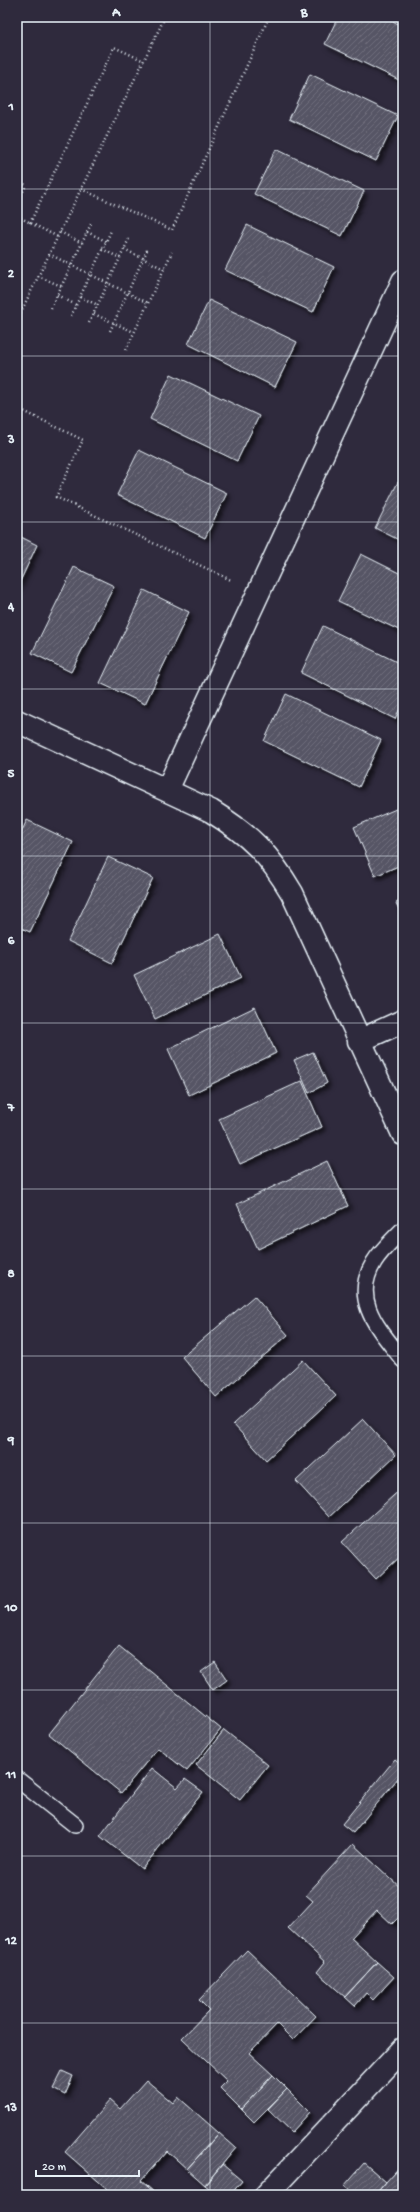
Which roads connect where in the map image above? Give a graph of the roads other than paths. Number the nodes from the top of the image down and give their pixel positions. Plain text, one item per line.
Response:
1 (403, 281) edge
2 (17, 721) edge
3 (166, 790) junction
4 (403, 1021) edge
5 (359, 1041) junction
6 (403, 1134) edge
7 (403, 1229) edge
8 (403, 1360) edge
9 (17, 1779) edge
10 (75, 1825) dead end
11 (403, 2049) edge
12 (266, 2195) edge

1 - 3 street
2 - 3 street
3 - 5 street
4 - 5 street
5 - 6 street
7 - 8 lane
9 - 10 lane
11 - 12 street

